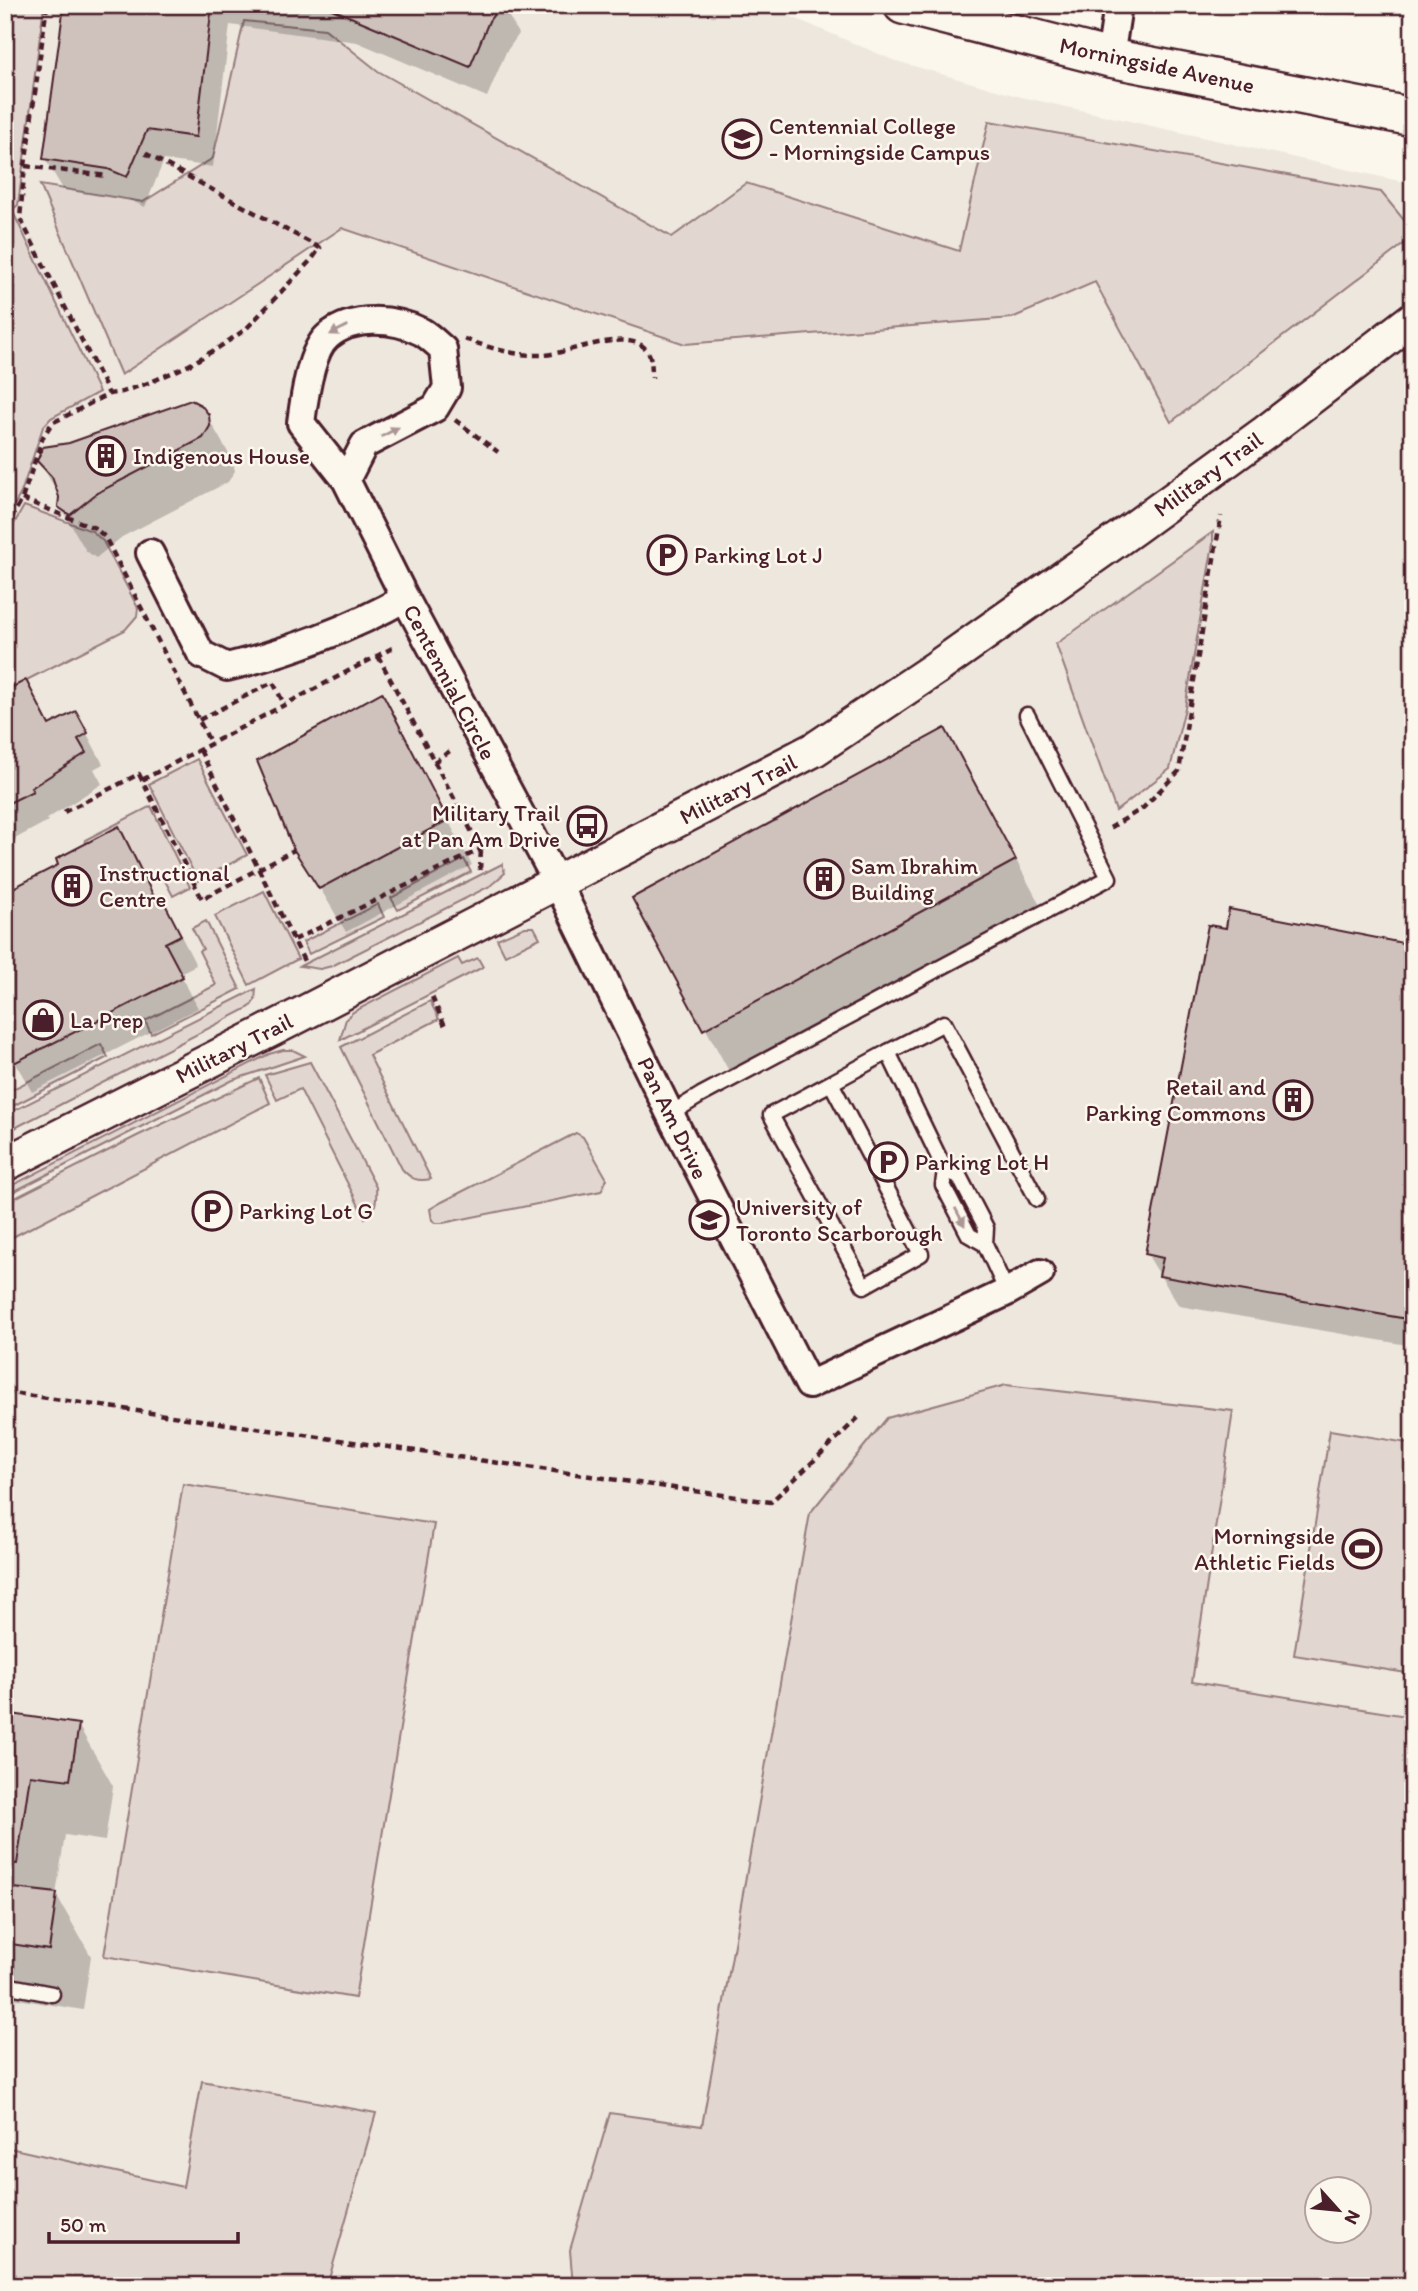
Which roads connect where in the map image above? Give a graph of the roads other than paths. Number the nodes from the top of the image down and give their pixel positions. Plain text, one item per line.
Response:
1 (903, 5) edge
2 (1118, 5) edge
3 (1110, 58) junction
4 (1371, 109) junction
5 (1413, 117) edge
6 (1413, 135) edge
7 (1413, 319) edge
8 (346, 480) junction
9 (150, 553) dead end
10 (405, 597) junction
11 (1027, 715) dead end
12 (558, 882) junction
13 (888, 1052) junction
14 (831, 1083) junction
15 (670, 1114) junction
16 (5, 1164) edge
17 (1037, 1199) dead end
18 (1040, 1273) dead end
19 (1007, 1292) junction
20 (5, 1985) edge
21 (52, 1994) dead end

1 - 3 main road, Morningside Avenue
2 - 3 street
3 - 4 main road, Morningside Avenue
4 - 5 main road, Morningside Avenue
4 - 6 main road
7 - 12 street, Military Trail
8 -> 8 street, Centennial Circle
8 - 10 street, Centennial Circle
9 - 10 street
10 - 12 street, Centennial Circle
11 - 15 lane
12 - 15 street, Pan Am Drive
12 - 16 street, Military Trail
13 - 14 lane
13 - 17 lane
13 - 19 lane
14 - 14 lane
15 - 19 street, Pan Am Drive
18 - 19 street, Pan Am Drive
20 - 21 lane

